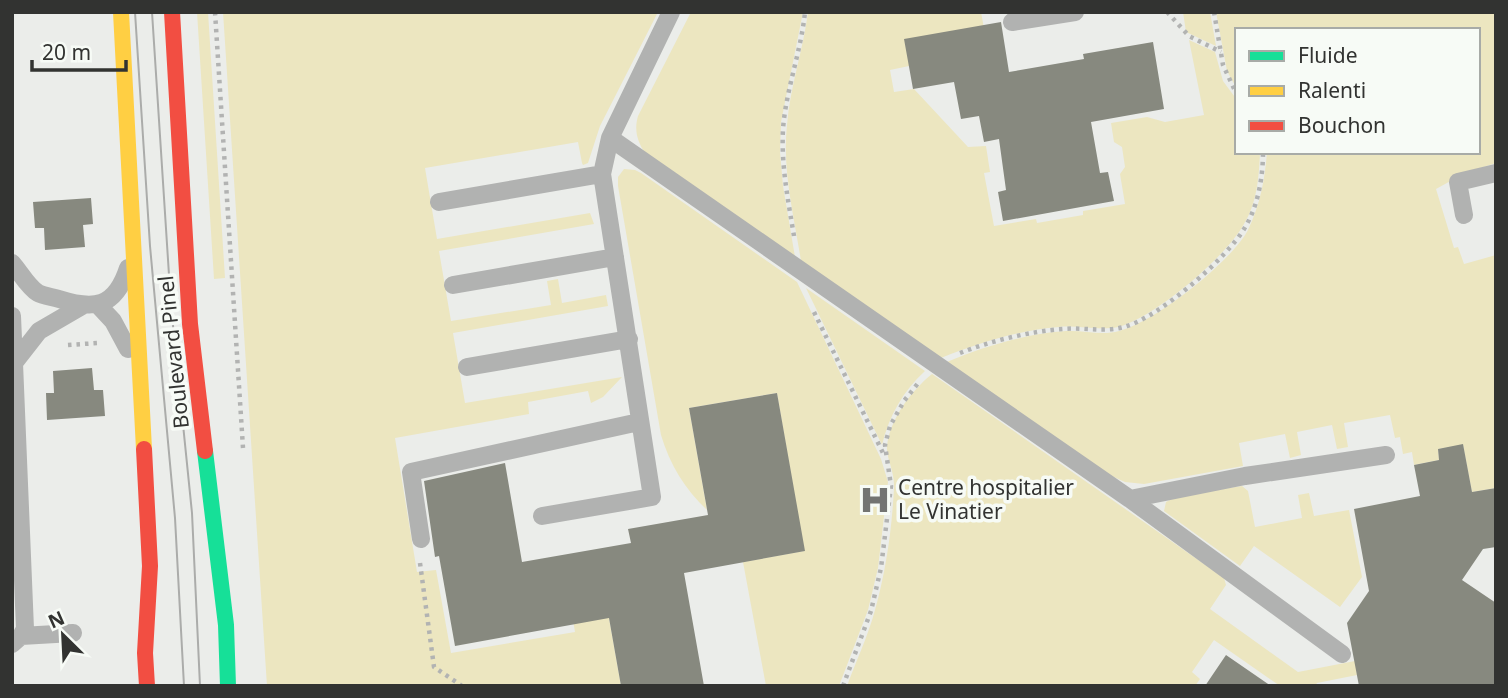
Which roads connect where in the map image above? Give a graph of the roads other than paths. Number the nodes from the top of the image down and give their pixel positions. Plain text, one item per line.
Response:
1 (121, 12) edge
2 (172, 12) edge
3 (671, 12) edge
4 (1074, 12) edge
5 (1012, 22) dead end
6 (610, 138) junction
7 (1496, 173) edge
8 (602, 174) junction
9 (439, 202) dead end
10 (1464, 215) dead end
11 (134, 249) junction
12 (615, 257) junction
13 (12, 263) edge
14 (453, 285) dead end
15 (90, 306) junction
16 (12, 316) edge
17 (629, 339) junction
18 (13, 363) edge
19 (467, 367) dead end
20 (142, 386) junction
21 (639, 422) junction
22 (1386, 455) dead end
23 (1130, 499) junction
24 (542, 516) dead end
25 (421, 539) road end
26 (73, 634) dead end
27 (17, 640) edge
28 (1342, 654) dead end
29 (147, 686) edge
30 (228, 686) edge

1 - 11 main road, Boulevard Pinel
2 - 30 main road, Boulevard Pinel
3 - 6 lane
4 - 5 lane
6 - 8 lane
6 - 23 lane
7 - 10 lane
8 - 9 lane
8 - 12 lane
11 - 15 lane
11 - 20 main road, Boulevard Pinel
12 - 14 lane
12 - 17 lane
13 - 15 lane
15 - 18 lane
15 - 20 lane
16 - 18 lane
17 - 19 lane
17 - 21 lane
18 - 27 lane
20 - 29 main road, Boulevard Pinel
21 - 24 lane
21 - 25 lane
22 - 23 lane
23 - 28 lane
26 - 27 lane

